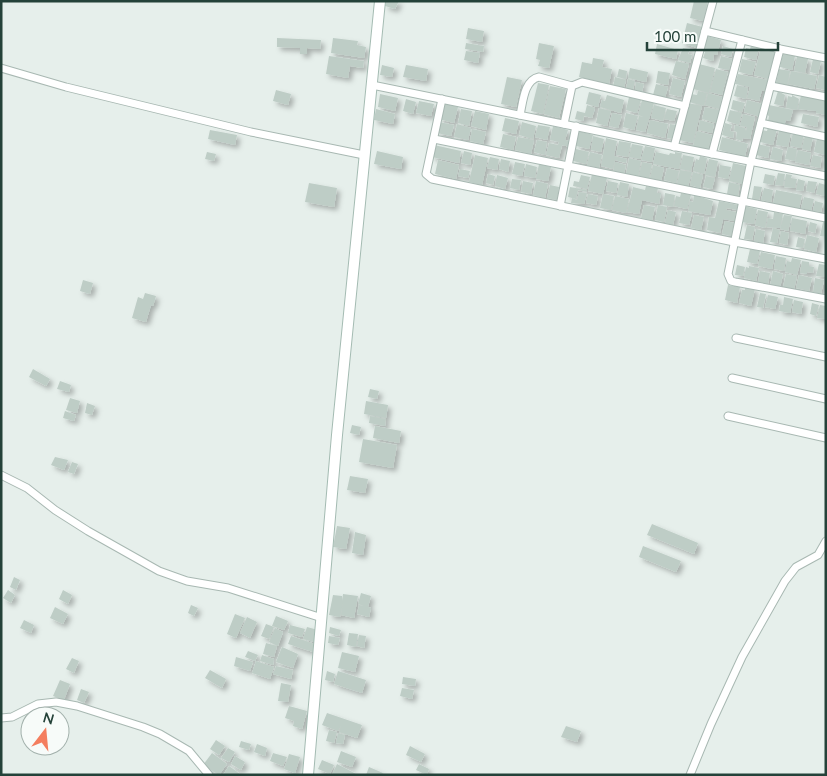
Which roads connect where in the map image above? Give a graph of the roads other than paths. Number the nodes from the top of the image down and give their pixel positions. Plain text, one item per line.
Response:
1 (380, 1) edge
2 (714, 1) edge
3 (705, 31) junction
4 (742, 40) junction
5 (780, 49) junction
6 (826, 58) edge
7 (1, 68) edge
8 (372, 84) junction
9 (572, 86) junction
10 (771, 86) junction
11 (826, 97) edge
12 (442, 99) junction
13 (685, 106) junction
14 (520, 115) junction
15 (761, 123) junction
16 (564, 124) junction
17 (576, 126) junction
18 (826, 137) edge
19 (434, 139) junction
20 (674, 146) junction
21 (712, 154) junction
22 (364, 155) junction
23 (751, 161) junction
24 (567, 166) junction
25 (826, 176) edge
26 (742, 202) junction
27 (560, 206) junction
28 (826, 218) edge
29 (734, 242) junction
30 (826, 259) edge
31 (826, 299) edge
32 (736, 338) dead end
33 (826, 358) edge
34 (732, 378) dead end
35 (826, 399) edge
36 (728, 416) dead end
37 (826, 438) edge
38 (1, 475) edge
39 (826, 542) edge
40 (322, 618) junction
41 (1, 718) edge
42 (209, 775) edge
43 (308, 775) edge
44 (690, 775) edge

1 - 8 main road
2 - 3 street
3 - 4 street
3 - 13 street
4 - 5 street
4 - 21 street
5 - 6 street
5 - 10 street
7 - 22 street
8 - 12 street
8 - 22 main road
9 - 13 street
9 - 14 street
9 - 16 street
10 - 11 street
10 - 15 street
12 - 14 street
12 - 19 street
13 - 20 street
14 - 16 street
15 - 18 street
15 - 23 street
16 - 17 street
17 - 20 street
17 - 24 street
19 - 24 street
19 - 27 street
20 - 21 street
21 - 23 street
22 - 40 main road
23 - 25 street
23 - 26 street
24 - 26 street
24 - 27 street
26 - 28 street
26 - 29 street
27 - 29 street
29 - 30 street
29 - 31 street
32 - 33 street
34 - 35 street
36 - 37 street
38 - 40 street
39 - 44 street
40 - 43 main road
41 - 42 street

